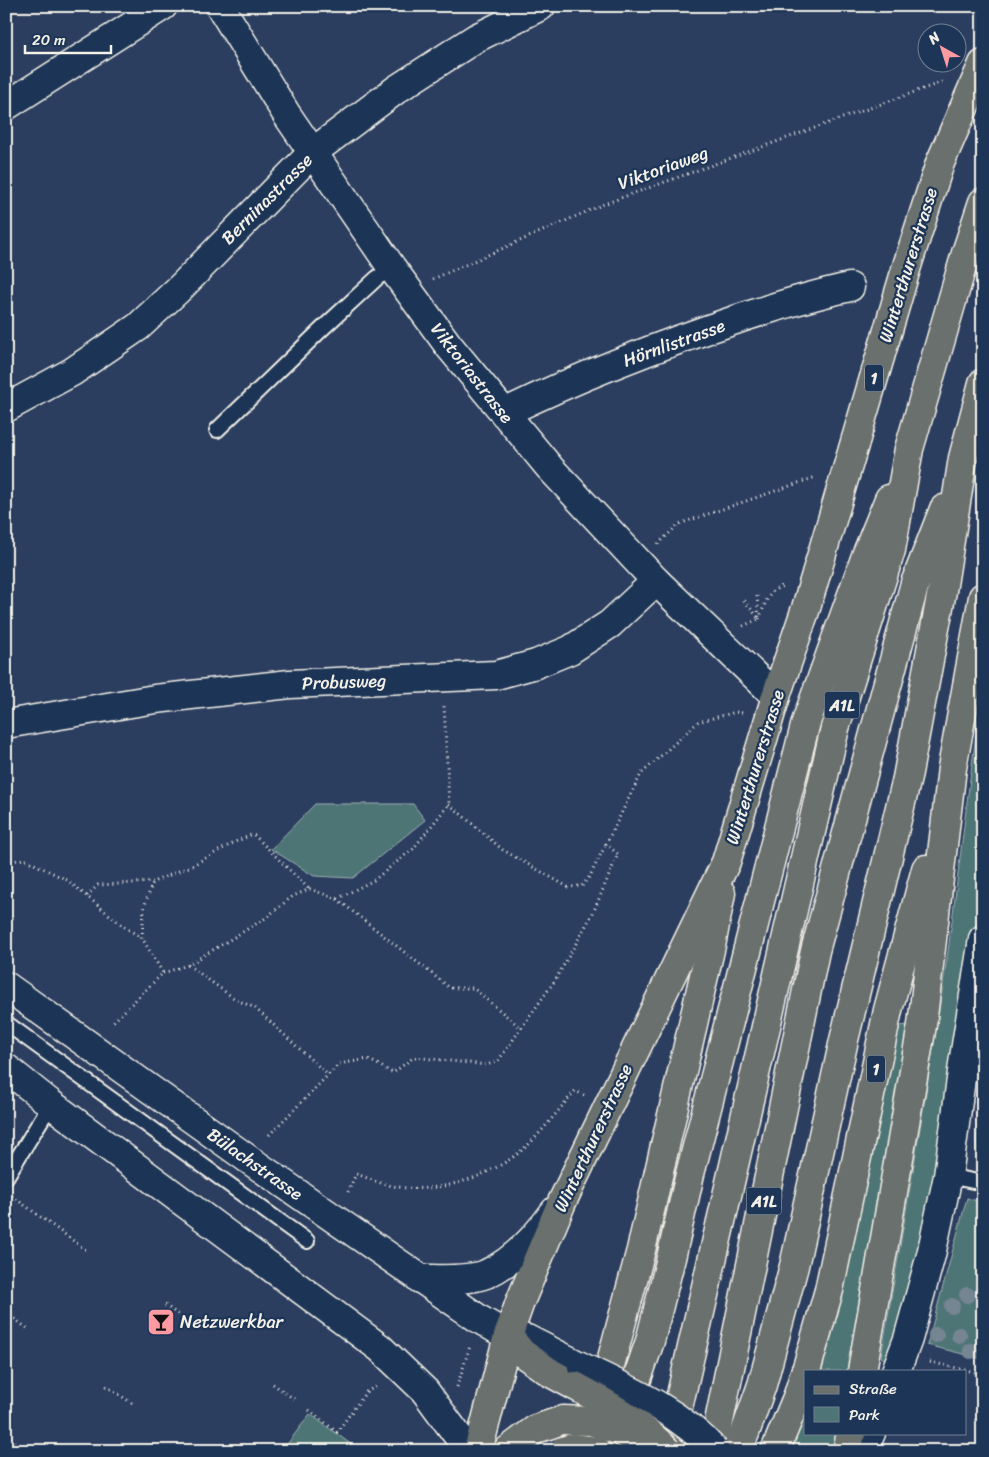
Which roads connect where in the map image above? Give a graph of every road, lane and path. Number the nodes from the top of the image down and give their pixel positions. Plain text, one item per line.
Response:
1 (163, 6) edge
2 (220, 6) edge
3 (541, 6) edge
4 (972, 76) edge
5 (6, 106) edge
6 (313, 152) junction
7 (983, 202) edge
8 (392, 268) junction
9 (850, 286) dead end
10 (408, 291) junction
11 (983, 383) edge
12 (6, 408) edge
13 (504, 414) junction
14 (217, 430) dead end
15 (909, 449) junction
16 (964, 458) junction
17 (813, 478) dead end
18 (652, 549) dead end
19 (656, 581) junction
20 (782, 586) dead end
21 (757, 596) dead end
22 (983, 597) edge
23 (744, 600) dead end
24 (759, 619) junction
25 (735, 630) dead end
26 (443, 678) junction
27 (776, 696) junction
28 (751, 714) dead end
29 (6, 724) edge
30 (952, 768) junction
31 (449, 804) junction
32 (606, 844) junction
33 (6, 862) edge
34 (726, 862) junction
35 (153, 882) junction
36 (310, 889) junction
37 (87, 896) junction
38 (337, 899) junction
39 (142, 938) junction
40 (983, 939) edge
41 (188, 965) junction
42 (163, 972) junction
43 (8, 992) edge
44 (6, 1023) edge
45 (111, 1024) dead end
46 (521, 1028) junction
47 (973, 1067) edge
48 (6, 1068) edge
49 (328, 1075) junction
50 (590, 1097) dead end
51 (51, 1104) junction
52 (269, 1135) dead end
53 (948, 1176) junction
54 (6, 1177) edge
55 (983, 1183) edge
56 (348, 1192) dead end
57 (562, 1202) junction
58 (22, 1204) dead end
59 (307, 1241) dead end
60 (86, 1250) dead end
61 (420, 1279) junction
62 (165, 1305) dead end
63 (6, 1312) edge
64 (190, 1323) dead end
65 (26, 1328) dead end
66 (508, 1336) junction
67 (471, 1344) dead end
68 (936, 1364) dead end
69 (806, 1370) edge
70 (862, 1370) edge
71 (896, 1370) edge
72 (964, 1370) edge
73 (966, 1370) edge
74 (983, 1374) edge
75 (578, 1376) junction
76 (803, 1379) edge
77 (273, 1384) dead end
78 (106, 1386) dead end
79 (366, 1392) dead end
80 (455, 1394) dead end
81 (294, 1399) dead end
82 (132, 1404) dead end
83 (308, 1410) dead end
84 (850, 1434) edge
85 (870, 1434) edge
86 (6, 1436) edge
87 (26, 1451) edge
88 (469, 1451) edge
89 (478, 1451) edge
90 (507, 1451) edge
91 (563, 1451) edge
92 (579, 1451) edge
93 (596, 1451) edge
94 (608, 1451) edge
95 (660, 1451) edge
96 (668, 1451) edge
97 (714, 1451) edge
98 (737, 1451) edge
99 (775, 1451) edge
100 (847, 1451) edge
101 (862, 1451) edge

1 - 5 street
2 - 6 street, Viktoriastrasse
3 - 6 street, Berninastrasse
4 - 10 path, Viktoriaweg
4 - 27 main road, Winterthurerstrasse / 1
6 - 8 street, Viktoriastrasse
6 - 12 street, Berninastrasse
7 - 15 main road, A1L
8 - 10 street, Viktoriastrasse
8 - 14 lane
9 - 13 street, Hörnlistrasse
10 - 13 street, Viktoriastrasse
11 - 16 main road, A1L
13 - 19 street, Viktoriastrasse
15 - 94 main road
15 - 96 main road, A1L
16 - 97 main road, A1L
16 - 98 main road
17 - 18 path
19 - 26 street, Probusweg
19 - 27 street, Viktoriastrasse
20 - 24 path
21 - 24 path
22 - 30 main road, 1
23 - 24 path
24 - 25 path
26 - 29 street, Probusweg
26 - 31 path
27 - 34 main road, Winterthurerstrasse / 1
28 - 32 path
30 - 69 main road, 1
30 - 70 main road
31 - 32 path
31 - 38 path
32 - 46 path
33 - 37 path
34 - 57 main road, Winterthurerstrasse
34 - 92 main road, 1
35 - 36 path
35 - 37 path
35 - 39 path
36 - 38 path
36 - 41 path
37 - 39 path
38 - 46 path
39 - 42 path
40 - 47 street
41 - 42 path
41 - 49 path
42 - 45 path
43 - 61 street, Bülachstrasse
44 - 59 lane
46 - 49 path
47 - 53 street
48 - 51 street
49 - 52 path
50 - 56 path
51 - 54 lane
51 - 88 street
53 - 55 lane
53 - 71 street
57 - 61 street
57 - 66 main road, Winterthurerstrasse
58 - 60 path
61 - 66 street, Bülachstrasse
62 - 64 path
63 - 65 path
66 - 75 main road
66 - 89 main road, Winterthurerstrasse
67 - 80 path
68 - 72 path
73 - 74 path
75 - 96 main road, bridge
75 - 97 street, bridge
76 - 99 main road, 1
77 - 81 path
78 - 82 path
79 - 83 path
84 - 100 main road
85 - 101 street
86 - 87 path
90 - 95 main road, bridge
91 - 93 main road, bridge

